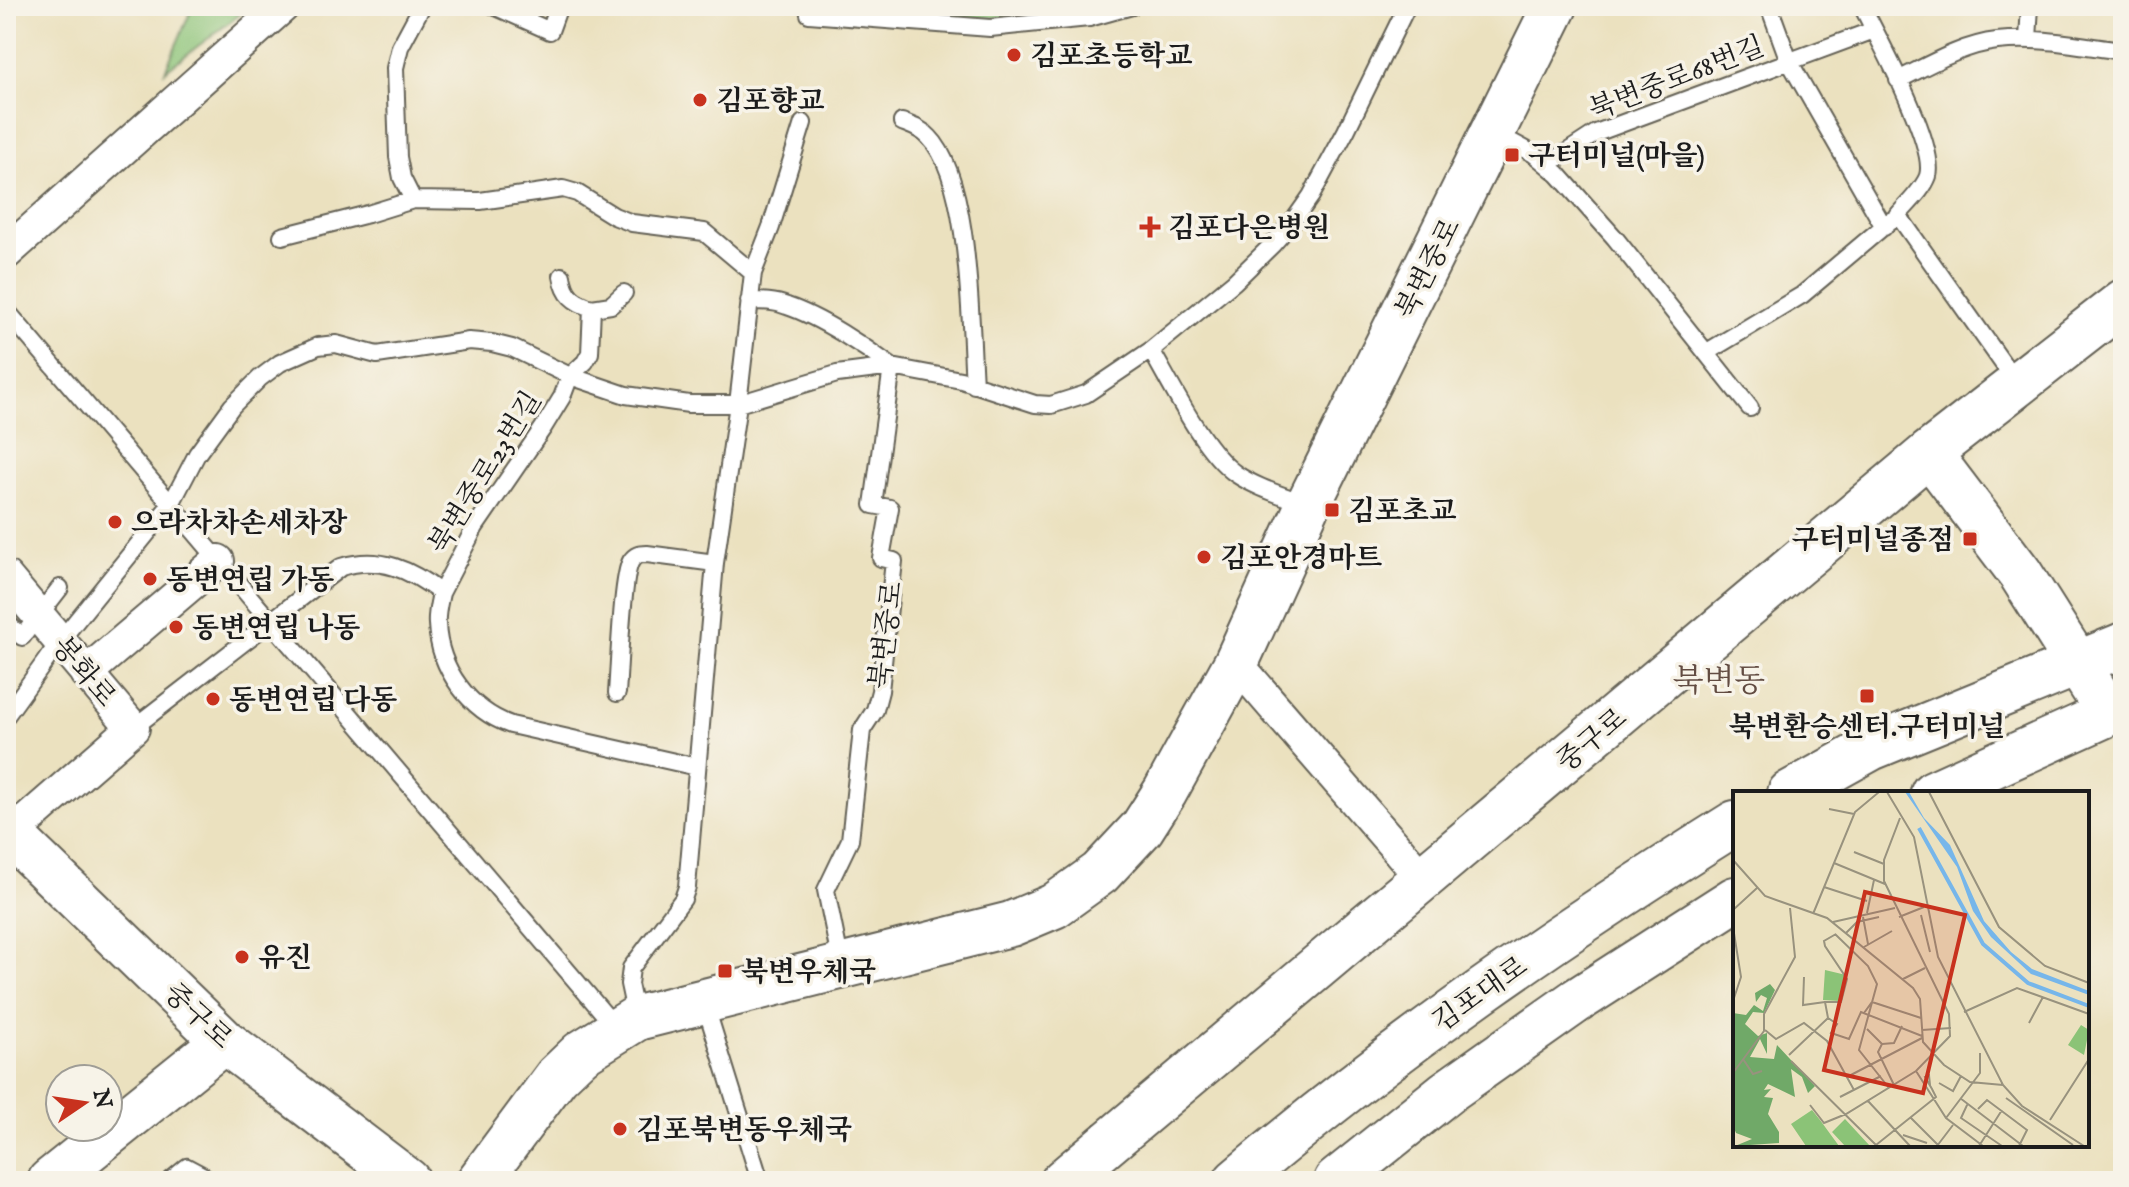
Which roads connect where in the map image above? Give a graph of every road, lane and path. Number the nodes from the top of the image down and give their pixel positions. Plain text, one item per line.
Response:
1 (283, 6) edge
2 (422, 6) edge
3 (494, 6) edge
4 (559, 6) edge
5 (808, 6) edge
6 (1132, 6) edge
7 (1407, 6) edge
8 (1555, 6) edge
9 (1769, 6) edge
10 (1862, 6) edge
11 (2030, 6) edge
12 (1874, 30) junction
13 (2028, 39) junction
14 (2123, 51) edge
15 (1789, 61) junction
16 (1898, 80) junction
17 (902, 122) dead end
18 (803, 123) dead end
19 (1494, 133) junction
20 (1547, 165) junction
21 (413, 200) junction
22 (1898, 215) junction
23 (1884, 227) junction
24 (282, 236) dead end
25 (6, 253) edge
26 (753, 273) junction
27 (562, 276) dead end
28 (624, 293) dead end
29 (749, 301) junction
30 (2123, 302) edge
31 (592, 308) junction
32 (6, 310) edge
33 (1151, 350) junction
34 (1707, 352) junction
35 (892, 367) junction
36 (570, 376) junction
37 (2017, 384) junction
38 (974, 385) junction
39 (738, 404) junction
40 (1750, 408) dead end
41 (1929, 453) junction
42 (171, 504) junction
43 (1308, 505) junction
44 (218, 561) junction
45 (715, 563) junction
46 (6, 577) edge
47 (60, 588) dead end
48 (441, 593) junction
49 (6, 622) edge
50 (270, 623) junction
51 (50, 629) junction
52 (2123, 645) edge
53 (2077, 662) junction
54 (1236, 663) junction
55 (86, 673) junction
56 (617, 693) dead end
57 (2116, 709) edge
58 (6, 716) edge
59 (133, 728) junction
60 (697, 767) junction
61 (1794, 791) edge
62 (1937, 791) edge
63 (1733, 824) edge
64 (8, 832) edge
65 (1424, 880) junction
66 (1733, 900) edge
67 (842, 966) junction
68 (705, 1002) junction
69 (627, 1024) junction
70 (224, 1041) junction
71 (50, 1181) edge
72 (170, 1181) edge
73 (206, 1181) edge
74 (408, 1181) edge
75 (479, 1181) edge
76 (760, 1181) edge
77 (1063, 1181) edge
78 (1236, 1181) edge
79 (1336, 1181) edge

1 - 25 street
2 - 21 lane
3 - 4 lane
5 - 6 lane
7 - 33 lane
8 - 19 street, 북변중로
9 - 15 lane
10 - 12 lane
11 - 13 lane
12 - 15 lane, 북변중로68번길
12 - 16 lane
13 - 14 lane
13 - 16 lane
15 - 20 lane, 북변중로68번길
15 - 23 lane
16 - 22 lane
17 - 38 lane
18 - 26 lane
19 - 20 lane
19 - 43 street, 북변중로
20 - 34 lane
21 - 24 lane
21 - 26 lane
22 - 23 lane
22 - 37 lane
23 - 34 lane
26 - 29 lane
27 - 31 lane
28 - 31 lane
29 - 35 lane
29 - 39 lane
30 - 37 street, 중구로
31 - 36 lane
32 - 42 lane
33 - 38 lane
33 - 43 lane
34 - 40 lane
35 - 38 lane
35 - 39 lane
35 - 67 lane, 북변중로
36 - 39 lane
36 - 42 lane, 북변중로23번길
36 - 48 lane, 북변중로23번길
37 - 41 street, 중구로
39 - 45 lane
41 - 53 street
41 - 65 street, 중구로
42 - 44 lane
42 - 51 lane, 북변중로23번길
43 - 54 street, 북변중로
44 - 50 lane
44 - 55 street
45 - 56 lane
45 - 60 lane
46 - 51 street, 봉화로
47 - 51 lane
48 - 50 lane, 북변중로23번길
48 - 60 lane
49 - 51 lane
50 - 59 lane, 북변중로23번길
50 - 69 lane
51 - 55 street, 봉화로
51 - 58 lane
52 - 53 street
53 - 57 street
53 - 61 street
54 - 65 street
54 - 67 street, 북변중로
55 - 59 street, 봉화로
57 - 62 street
59 - 64 street
60 - 69 lane
63 - 78 street, 김포대로
64 - 70 street, 중구로
65 - 77 street, 중구로
66 - 79 street
67 - 68 street, 북변중로
68 - 69 street, 북변중로
68 - 76 lane
69 - 75 street, 북변중로
70 - 71 street
70 - 74 street, 중구로
72 - 73 lane

